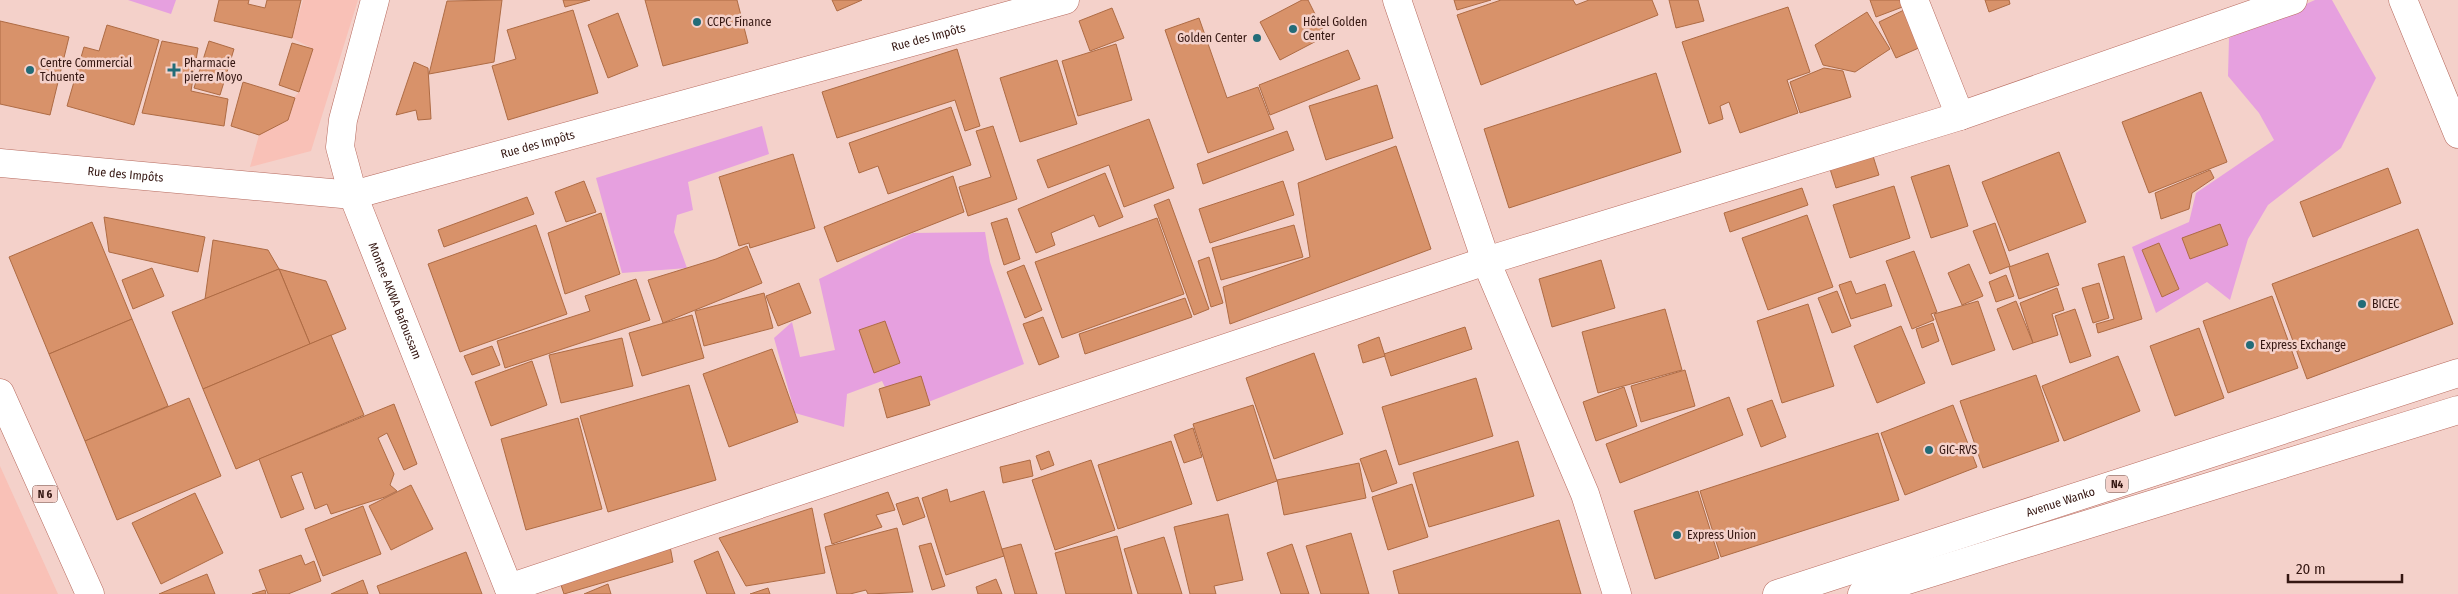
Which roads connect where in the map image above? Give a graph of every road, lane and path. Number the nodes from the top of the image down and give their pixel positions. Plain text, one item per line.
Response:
1 (376, 0) edge
2 (1066, 0) edge
3 (1397, 0) edge
4 (1914, 0) edge
5 (2293, 0) edge
6 (2403, 0) edge
7 (1960, 116) junction
8 (2458, 134) edge
9 (0, 164) edge
10 (353, 195) junction
11 (1486, 261) junction
12 (2458, 373) edge
13 (0, 394) edge
14 (2458, 410) edge
15 (510, 591) edge
16 (90, 594) edge
17 (1617, 594) edge
18 (1777, 594) edge
19 (1862, 594) edge

1 - 10 main road, Montee AKWA Bafoussam
2 - 10 main road, Rue des Impôts
3 - 11 main road
4 - 7 main road
5 - 7 main road
6 - 8 main road
7 - 11 main road
9 - 10 main road, Rue des Impôts
10 - 15 main road, Montee AKWA Bafoussam
11 - 15 main road
11 - 17 main road
12 - 18 main road, Avenue Wanko / N4
13 - 16 main road, N 6
14 - 19 main road, N4

